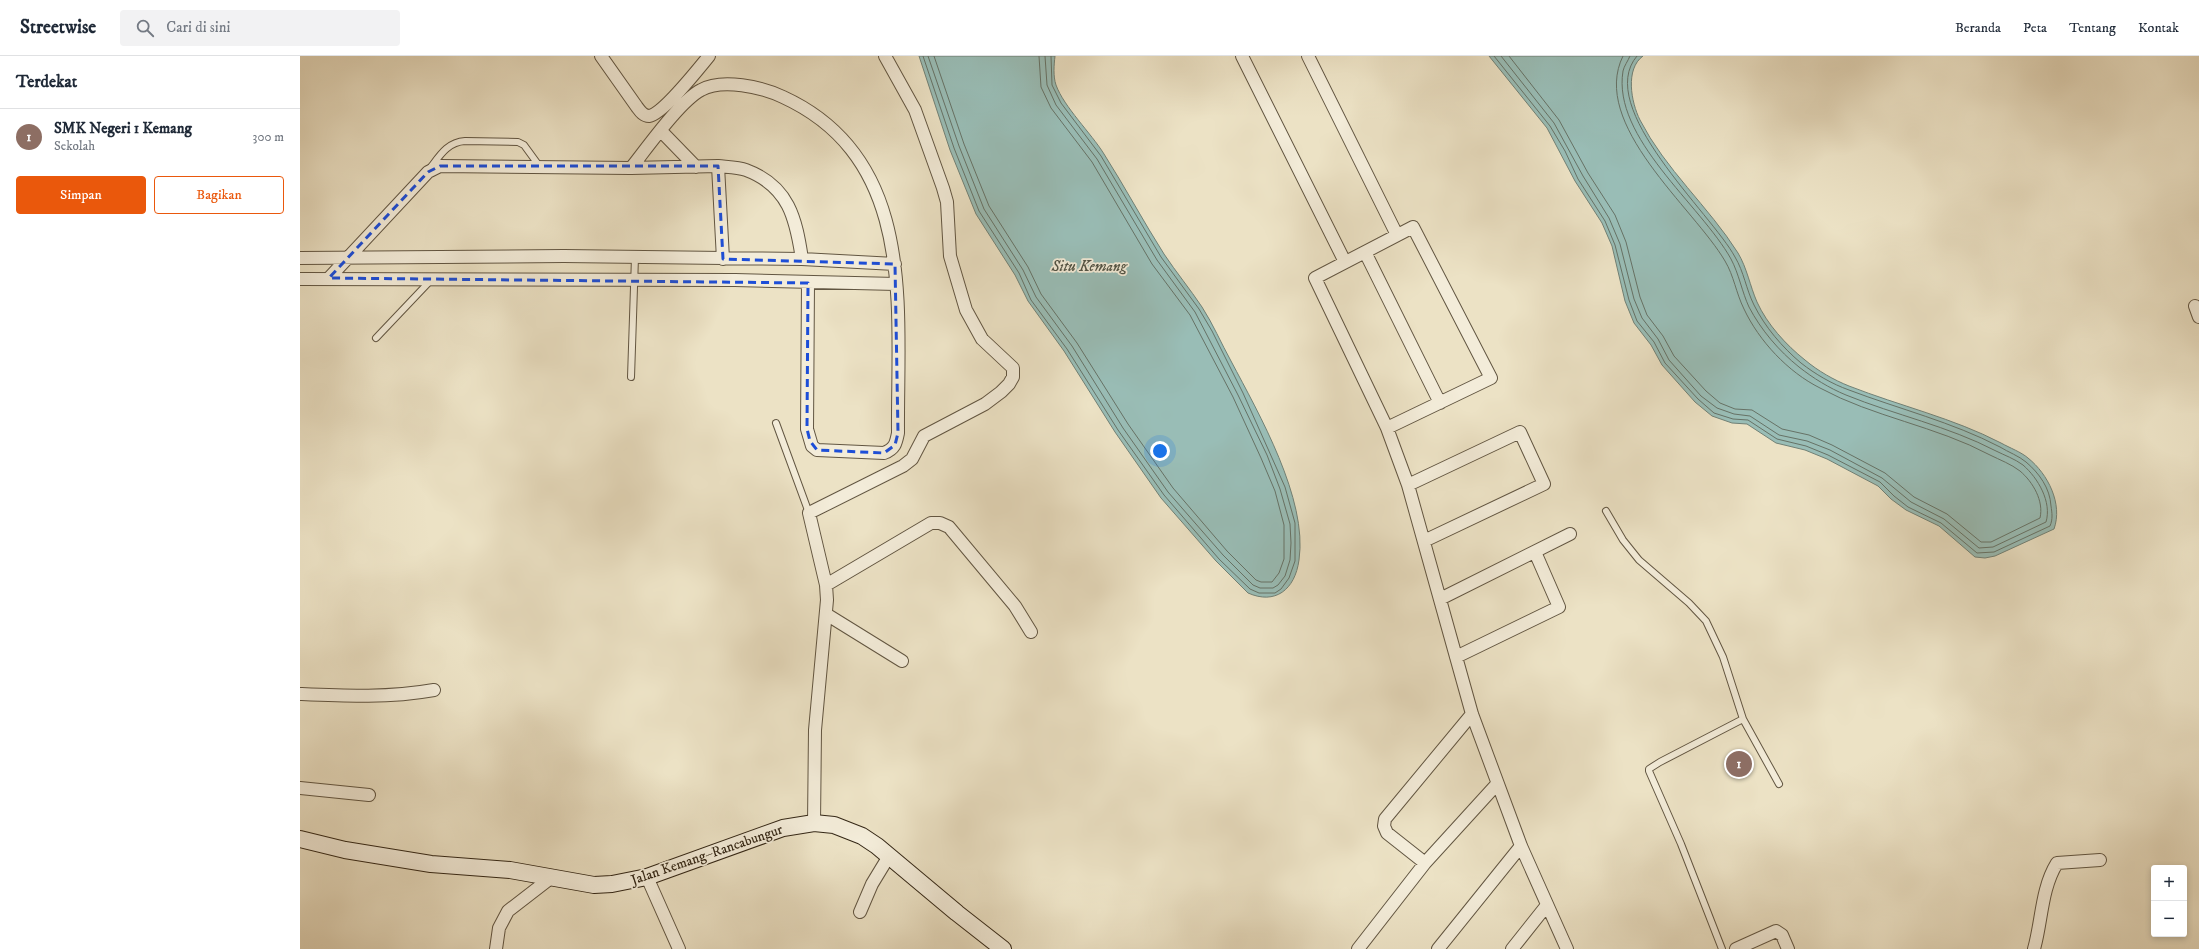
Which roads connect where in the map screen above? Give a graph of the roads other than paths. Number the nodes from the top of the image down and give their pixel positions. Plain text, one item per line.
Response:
1 (601, 56) edge
2 (709, 56) edge
3 (885, 56) edge
4 (1242, 56) edge
5 (1308, 56) edge
6 (661, 131) junction
7 (718, 166) junction
8 (540, 167) junction
9 (696, 167) junction
10 (631, 168) junction
11 (428, 172) junction
12 (1397, 235) junction
13 (1365, 252) junction
14 (350, 257) junction
15 (635, 257) junction
16 (300, 258) edge
17 (723, 259) junction
18 (802, 259) junction
19 (1345, 262) junction
20 (896, 264) junction
21 (329, 278) junction
22 (433, 278) junction
23 (300, 279) edge
24 (633, 280) junction
25 (808, 283) junction
26 (896, 284) junction
27 (376, 338) dead end
28 (631, 376) dead end
29 (1440, 402) junction
30 (776, 423) dead end
31 (1387, 428) junction
32 (1408, 485) junction
33 (1606, 511) dead end
34 (809, 513) junction
35 (1570, 534) dead end
36 (1424, 541) junction
37 (1535, 552) junction
38 (826, 585) junction
39 (1440, 599) junction
40 (826, 614) junction
41 (1031, 632) dead end
42 (1456, 657) junction
43 (902, 661) dead end
44 (434, 690) dead end
45 (300, 694) edge
46 (1472, 714) junction
47 (1743, 719) junction
48 (1496, 784) junction
49 (1779, 784) dead end
50 (300, 788) edge
51 (369, 795) dead end
52 (814, 823) junction
53 (300, 839) edge
54 (1521, 846) junction
55 (889, 856) junction
56 (2100, 860) dead end
57 (1425, 863) junction
58 (552, 877) junction
59 (647, 877) junction
60 (1547, 906) junction
61 (860, 912) dead end
62 (496, 949) edge
63 (679, 949) edge
64 (1003, 949) edge
65 (1358, 949) edge
66 (1438, 949) edge
67 (1512, 949) edge
68 (1567, 949) edge
69 (1722, 949) edge
70 (1736, 949) edge
71 (1788, 949) edge
72 (2034, 949) edge

1 - 2 street
3 - 34 street
4 - 19 street
5 - 12 street
6 - 9 street
6 - 10 street
6 - 20 street
7 - 9 street
7 - 17 street
7 - 18 street
8 - 10 street
8 - 11 street
8 - 11 lane
9 - 10 street
11 - 14 street
12 - 13 street
12 - 29 street
13 - 19 street
13 - 29 street
14 - 15 street
14 - 16 street
14 - 21 street
15 - 17 street
15 - 24 lane
17 - 18 street
18 - 20 street
19 - 31 street
20 - 26 street
21 - 22 street
21 - 23 street
22 - 24 street
22 - 27 lane
24 - 25 street
24 - 28 lane
25 - 26 street
25 - 26 street
29 - 31 street
30 - 34 lane
31 - 32 street
32 - 36 street
32 - 36 street
33 - 47 lane
34 - 38 street
35 - 37 street
36 - 39 street
37 - 39 street
37 - 42 street
38 - 40 street
38 - 41 street
39 - 42 street
40 - 43 street
40 - 52 street
42 - 46 street
44 - 45 street
46 - 48 street
46 - 57 street
47 - 49 lane
47 - 69 lane
48 - 54 street
48 - 57 street
50 - 51 street
52 - 55 street, Jalan Kemang–Rancabungur
52 - 59 street, Jalan Kemang–Rancabungur
53 - 58 street, Jalan Kemang–Rancabungur
54 - 60 street
54 - 66 street
55 - 61 street
55 - 64 street, Jalan Kemang–Rancabungur
56 - 72 street
57 - 65 street
58 - 59 street, Jalan Kemang–Rancabungur
58 - 62 street
59 - 63 street
60 - 67 street
60 - 68 street
70 - 71 street

